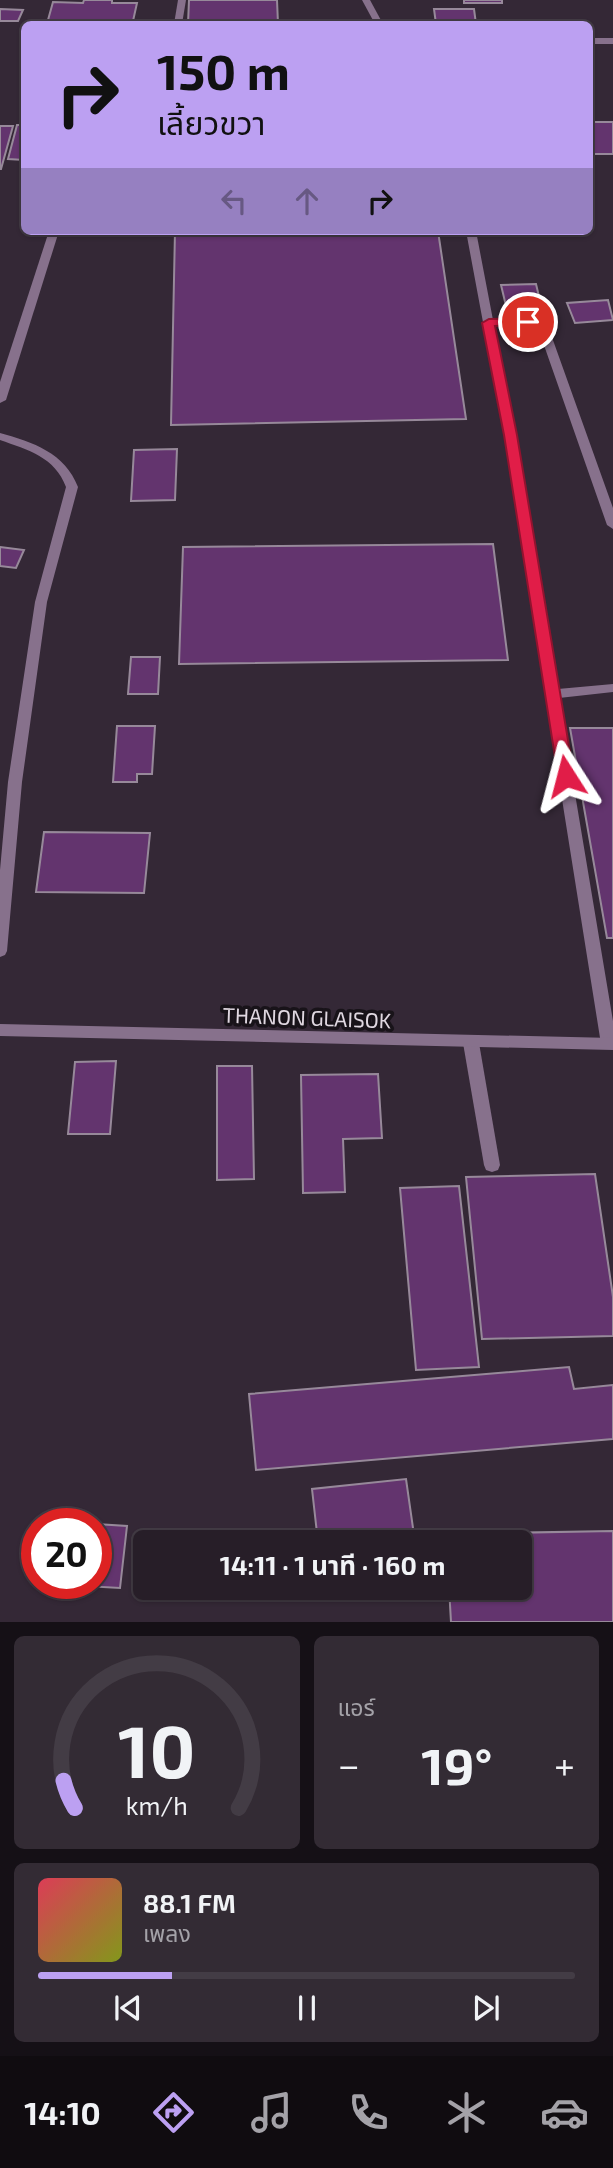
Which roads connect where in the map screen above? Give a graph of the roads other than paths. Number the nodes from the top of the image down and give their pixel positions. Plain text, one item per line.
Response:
1 (182, 0) edge
2 (366, 0) edge
3 (178, 21) edge
4 (377, 21) edge
5 (593, 41) edge
6 (613, 41) edge
7 (53, 235) edge
8 (472, 235) edge
9 (489, 323) junction
10 (0, 400) edge
11 (0, 436) edge
12 (613, 525) edge
13 (613, 688) edge
14 (553, 694) junction
15 (0, 951) edge
16 (0, 1030) edge
17 (471, 1043) junction
18 (611, 1044) edge
19 (492, 1164) dead end

1 - 3 street
2 - 4 street
5 - 6 street
7 - 10 street
8 - 9 street
9 - 12 street
9 - 14 street
11 - 15 street
13 - 14 street
14 - 18 street
16 - 17 street, THANON GLAISOK
17 - 18 street, THANON GLAISOK
17 - 19 street

